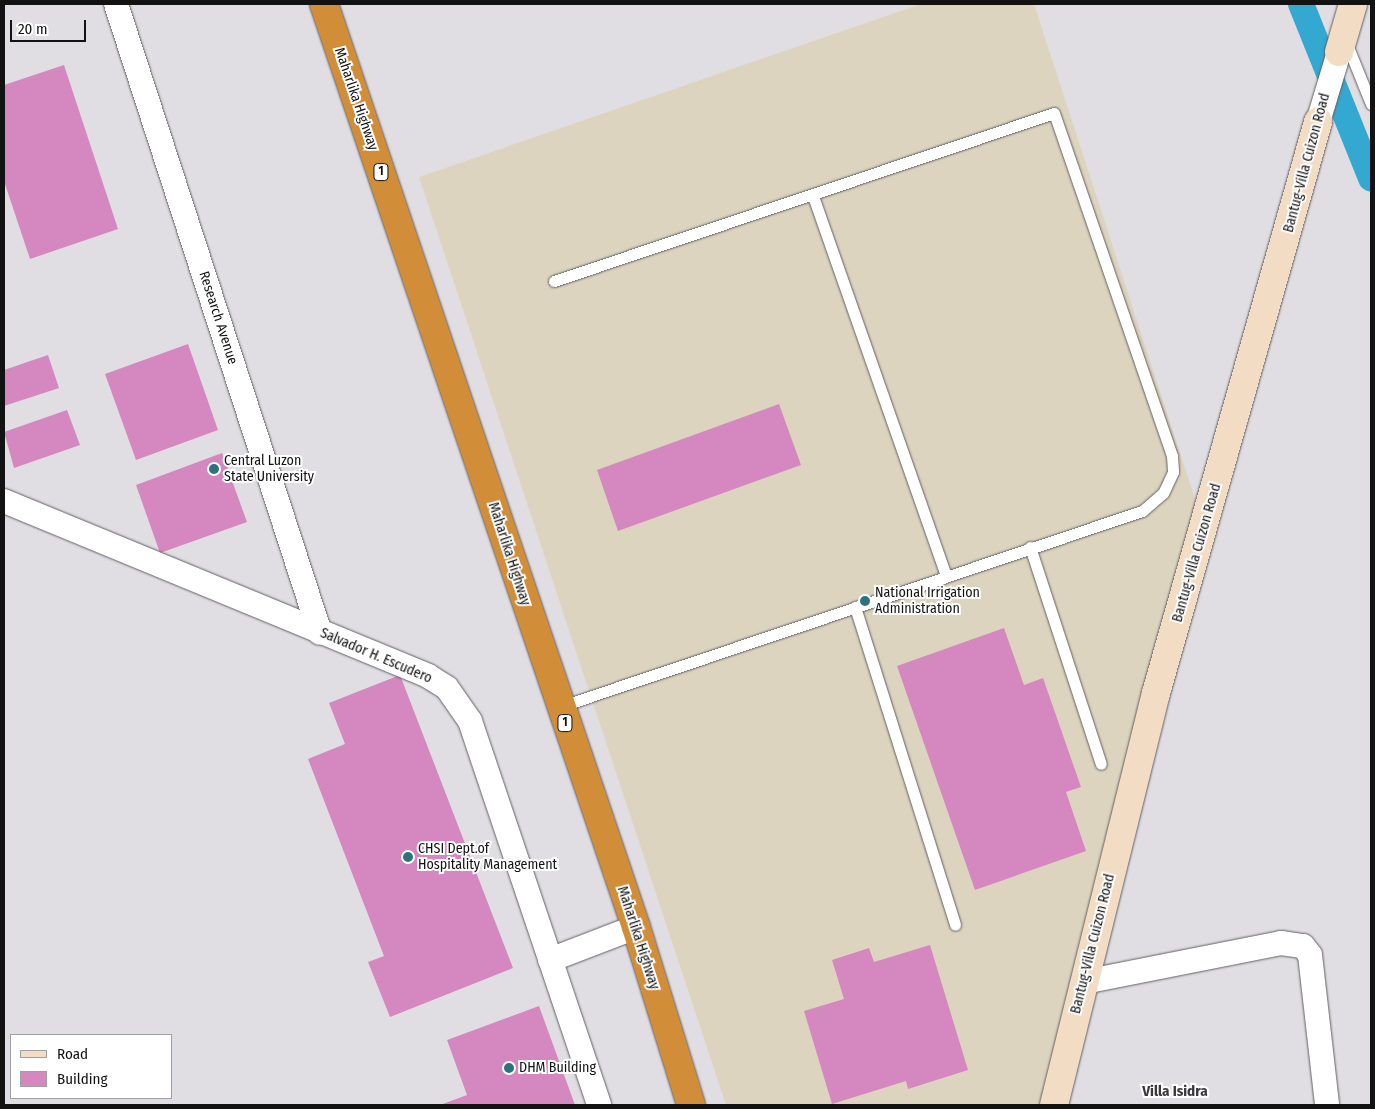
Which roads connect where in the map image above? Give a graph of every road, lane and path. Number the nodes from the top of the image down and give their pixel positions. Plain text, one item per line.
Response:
1 (116, 4) edge
2 (324, 4) edge
3 (1353, 4) edge
4 (1341, 44) junction
5 (1371, 104) edge
6 (1318, 122) joint
7 (813, 196) junction
8 (554, 281) dead end
9 (4, 501) edge
10 (1030, 547) junction
11 (946, 576) junction
12 (855, 607) junction
13 (320, 633) junction
14 (560, 707) junction
15 (1101, 764) dead end
16 (956, 925) dead end
17 (636, 927) junction
18 (550, 960) junction
19 (1084, 982) junction
20 (599, 1105) edge
21 (691, 1105) edge
22 (1054, 1105) edge
23 (1327, 1105) edge

1 - 13 street, Research Avenue
2 - 14 highway, Maharlika Highway / 1
3 - 4 street, Bantug-Villa Cuizon Road
4 - 5 lane
4 - 6 street, Bantug-Villa Cuizon Road
6 - 19 street, Bantug-Villa Cuizon Road
7 - 8 lane
7 - 10 lane
7 - 11 lane
9 - 13 street, Salvador H. Escudero
10 - 11 lane
10 - 15 lane
11 - 12 lane
12 - 14 lane
12 - 16 lane
13 - 18 street, Salvador H. Escudero
14 - 17 highway, Maharlika Highway / 1
17 - 18 street
17 - 21 highway, Maharlika Highway / 1
18 - 20 street, Salvador H. Escudero
19 - 22 street, Bantug-Villa Cuizon Road
19 - 23 street

